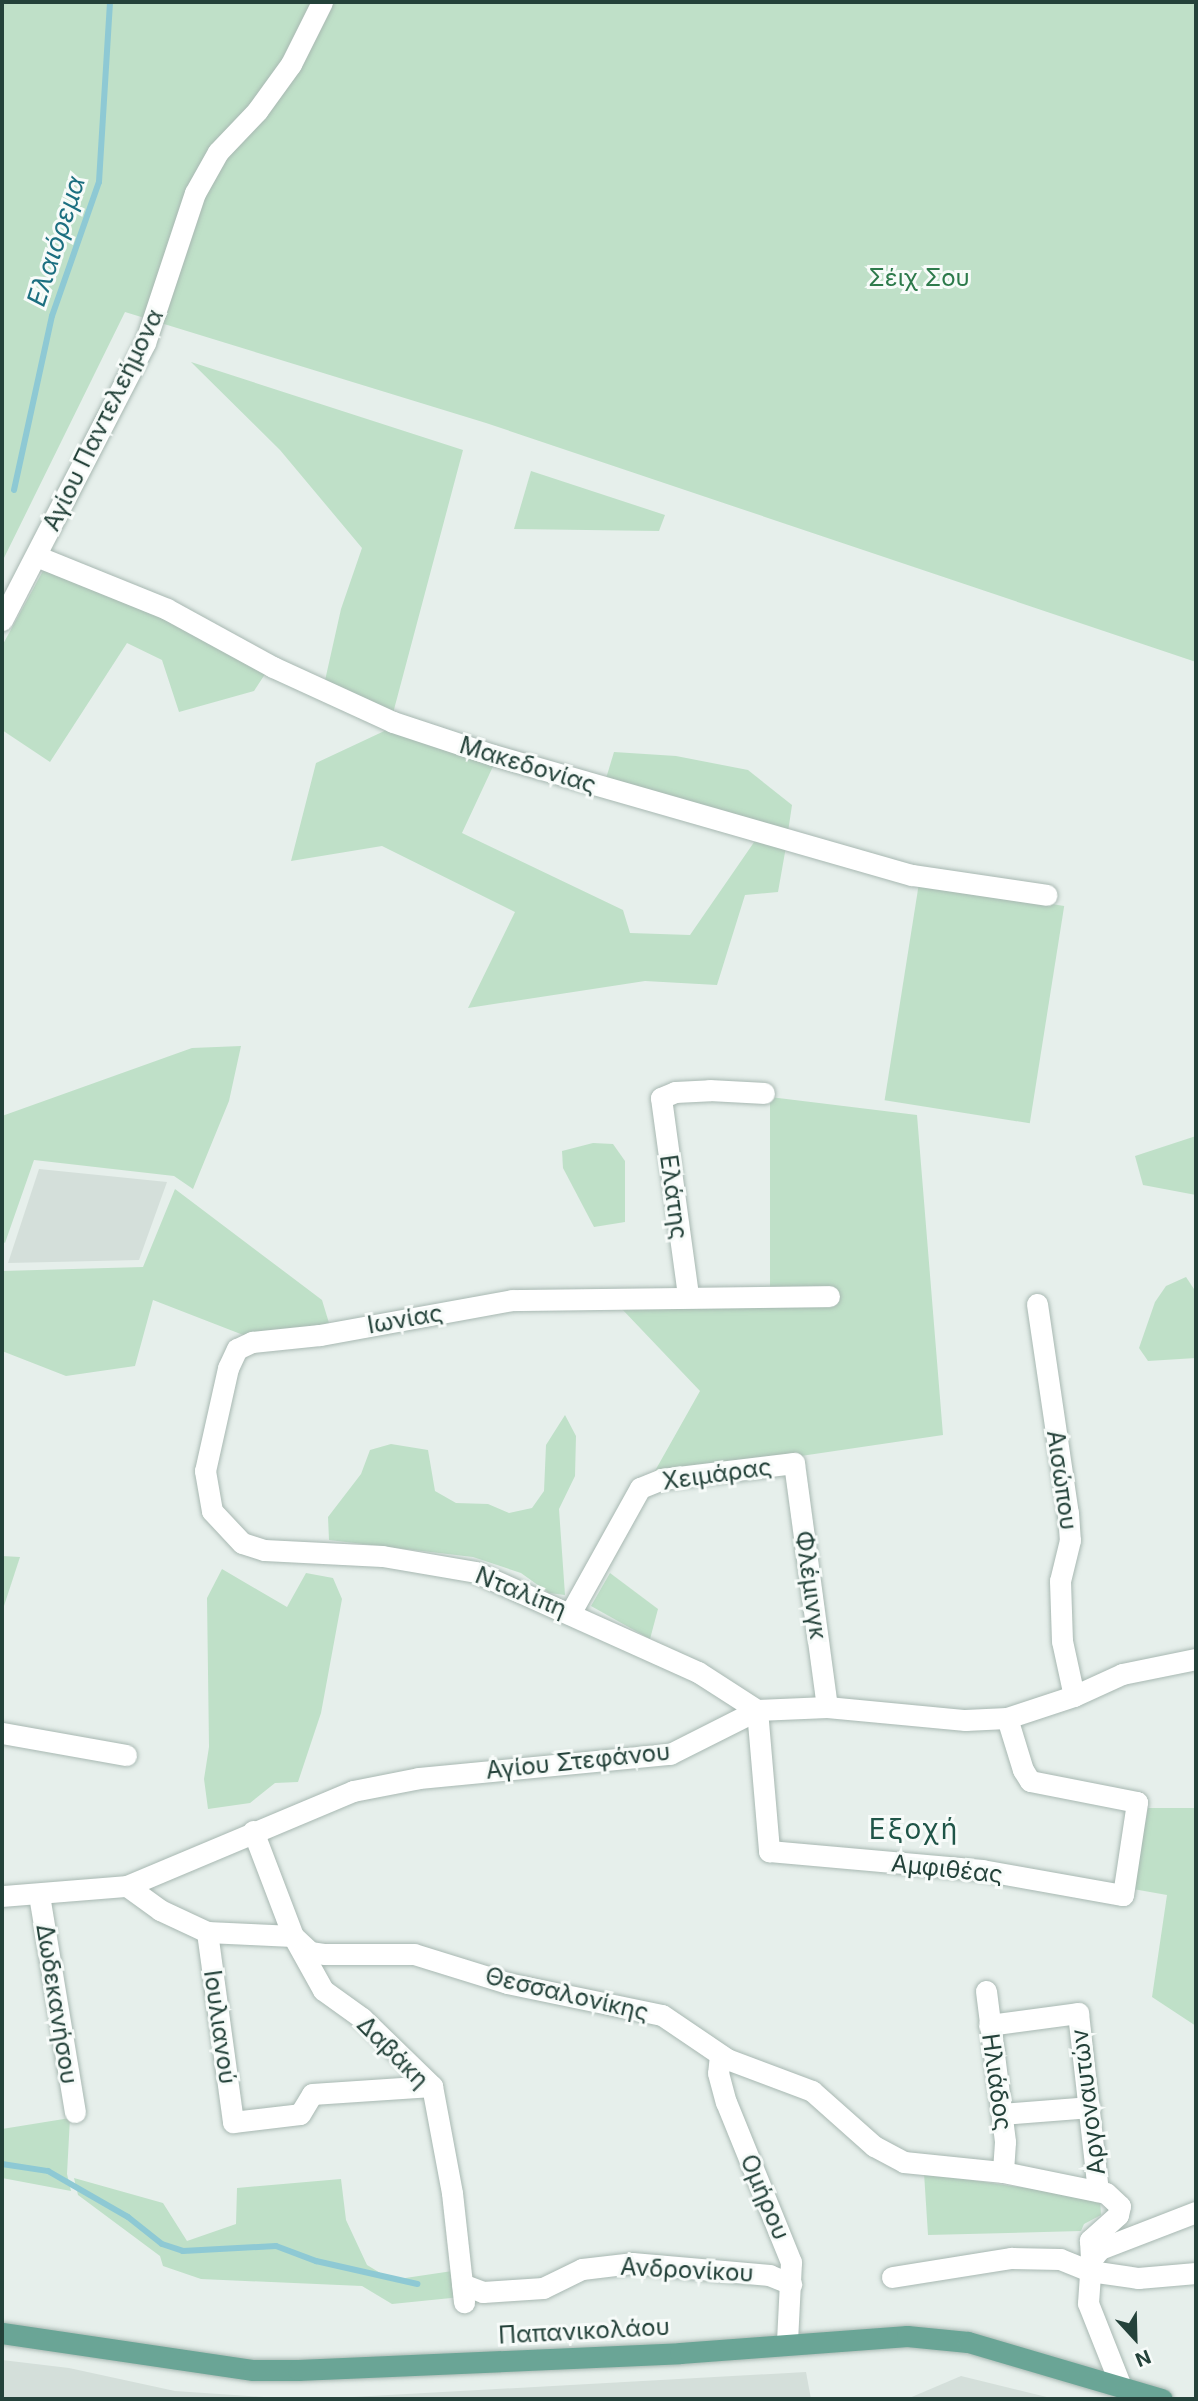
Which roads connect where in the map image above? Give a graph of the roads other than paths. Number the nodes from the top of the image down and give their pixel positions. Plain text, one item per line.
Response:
1 (322, 2) edge
2 (36, 556) junction
3 (2, 620) edge
4 (1047, 895) dead end
5 (764, 1093) dead end
6 (688, 1295) junction
7 (829, 1296) dead end
8 (1037, 1304) dead end
9 (794, 1463) joint
10 (226, 1529) joint
11 (571, 1612) junction
12 (1196, 1660) edge
13 (1074, 1696) junction
14 (827, 1707) junction
15 (757, 1710) junction
16 (1007, 1718) junction
17 (2, 1733) edge
18 (126, 1755) dead end
19 (253, 1831) junction
20 (127, 1886) junction
21 (39, 1895) junction
22 (2, 1896) edge
23 (206, 1933) junction
24 (293, 1936) junction
25 (986, 1991) dead end
26 (989, 2025) junction
27 (720, 2055) junction
28 (432, 2086) junction
29 (1090, 2107) junction
30 (75, 2112) dead end
31 (1002, 2114) junction
32 (1003, 2172) junction
33 (1098, 2191) junction
34 (1196, 2212) edge
35 (1090, 2265) junction
36 (1196, 2273) edge
37 (892, 2277) dead end
38 (791, 2284) junction
39 (463, 2293) joint
40 (2, 2333) edge
41 (787, 2342) junction
42 (1120, 2384) junction
43 (1162, 2399) edge

1 - 2 street, Αγίου Παντελεήμονα
2 - 3 street, Αγίου Παντελεήμονα
2 - 4 street, Μακεδονίας
5 - 6 street, Ελάτης
6 - 7 street, Ιωνίας
6 - 10 street, Ιωνίας
8 - 13 street, Αισώπου
9 - 11 street, Χειμάρας
9 - 14 street, Φλέμινγκ
10 - 11 street, Νταλίπη
11 - 15 street, Νταλίπη
12 - 13 street, Αγίου Στεφάνου
13 - 16 street, Αγίου Στεφάνου
14 - 15 street, Αγίου Στεφάνου
14 - 16 street, Αγίου Στεφάνου
15 - 16 street, Αμφιθέας
15 - 19 street, Αγίου Στεφάνου
17 - 18 street
19 - 20 street, Αγίου Στεφάνου
19 - 24 street, Δαβάκη
20 - 21 street, Αγίου Στεφάνου
20 - 23 street, Θεσσαλονίκης
21 - 22 street, Αγίου Στεφάνου
21 - 30 street, Δωδεκανήσου
23 - 24 street, Θεσσαλονίκης
23 - 28 street, Ιουλιανού
24 - 27 street, Θεσσαλονίκης
24 - 28 street, Δαβάκη
25 - 26 street, Ηλιάδος
26 - 29 street, Αργοναυτών
26 - 31 street, Ηλιάδος
27 - 32 street, Θεσσαλονίκης
27 - 38 street, Ομήρου
28 - 39 street, Δαβάκη
29 - 31 street
29 - 33 street, Αργοναυτών
31 - 32 street, Ηλιάδος
32 - 33 street, Θεσσαλονίκης
33 - 35 street
34 - 35 street
35 - 36 street
35 - 37 street
35 - 42 street
38 - 39 street, Ανδρονίκου
38 - 41 street, Ομήρου
40 - 41 main road, Παπανικολάου
41 - 42 main road, Παπανικολάου
42 - 43 main road, Παπανικολάου

